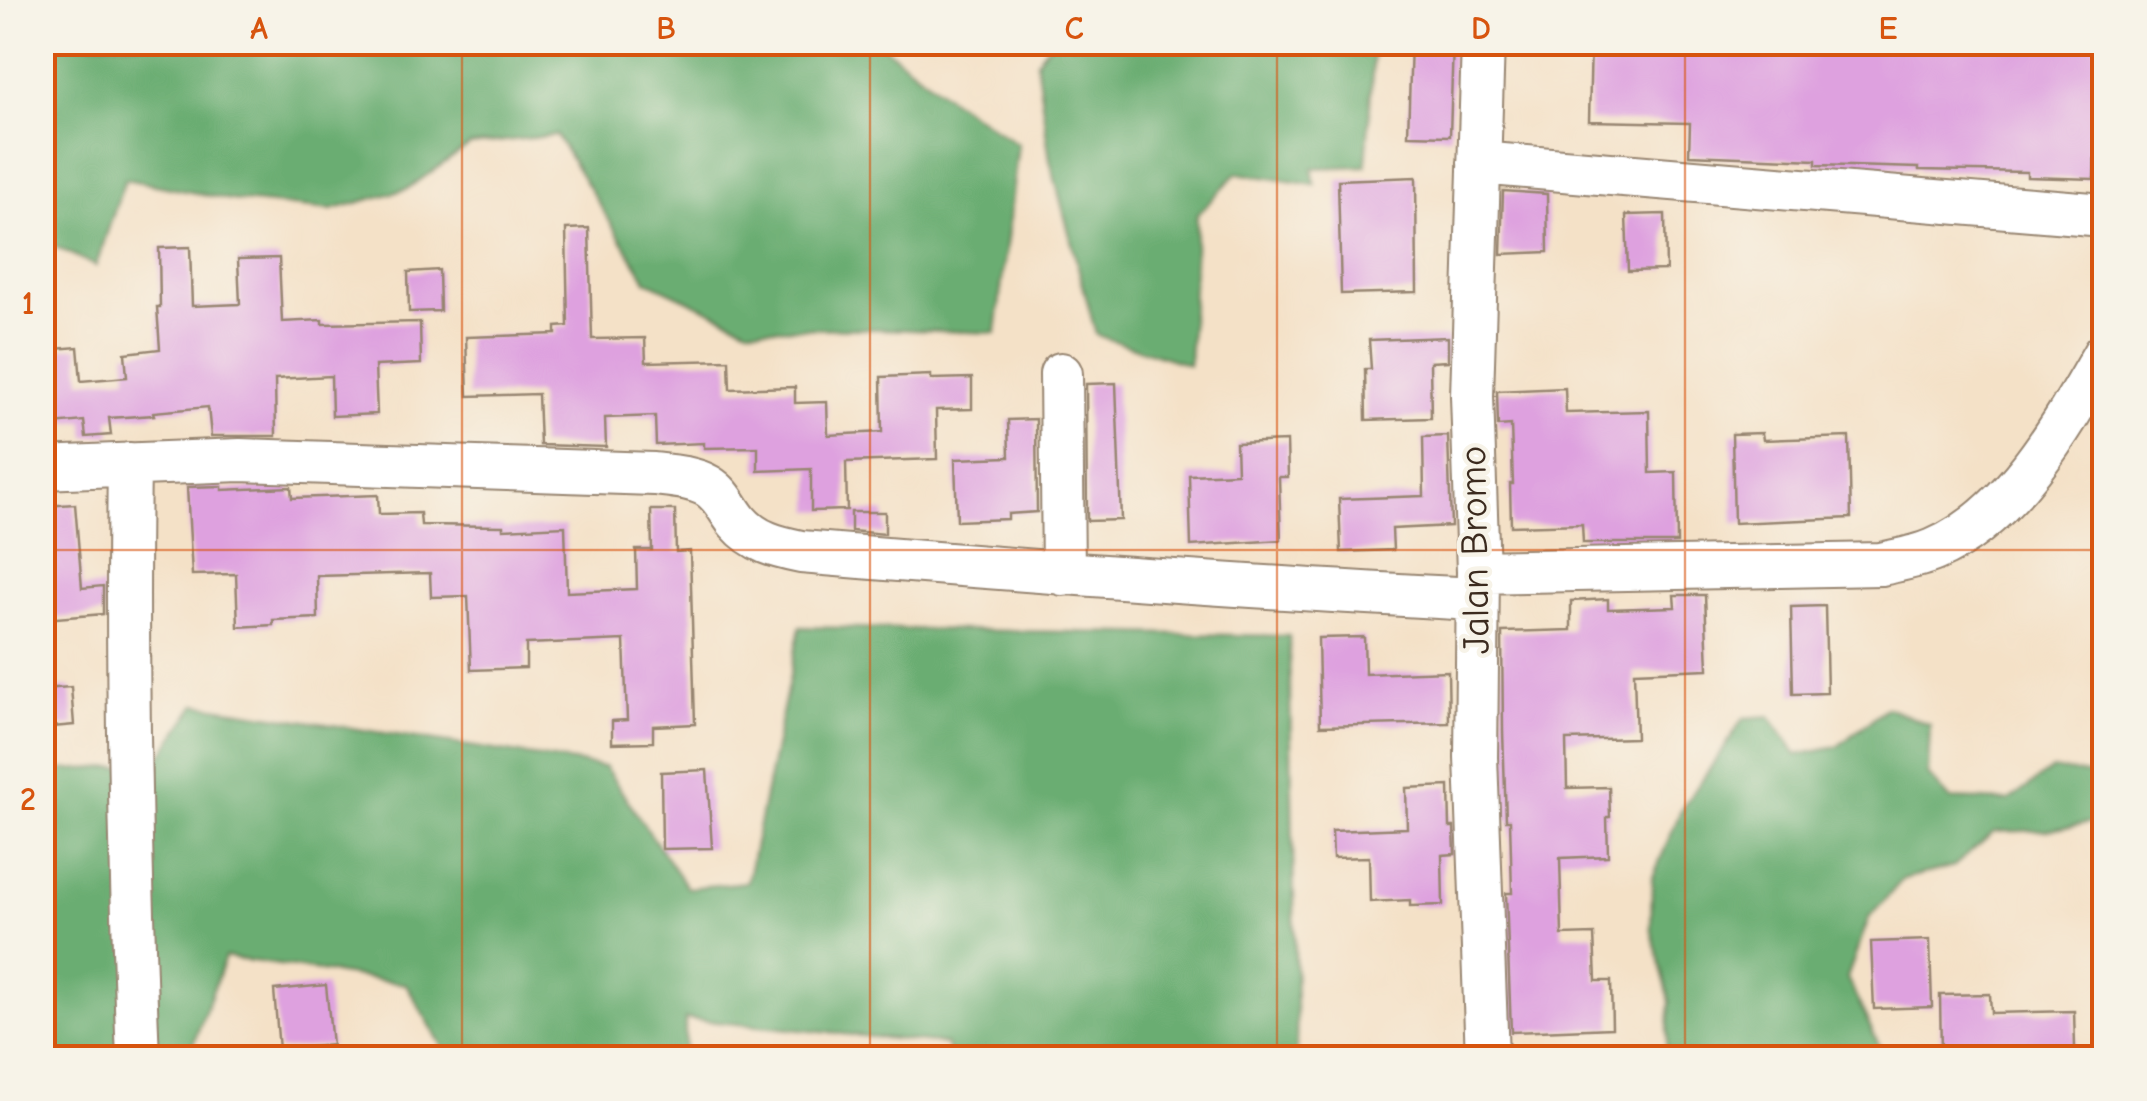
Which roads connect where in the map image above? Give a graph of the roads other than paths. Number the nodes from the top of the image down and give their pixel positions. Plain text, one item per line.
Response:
1 (1483, 42) edge
2 (1478, 162) junction
3 (2104, 215) edge
4 (2104, 354) edge
5 (1062, 374) dead end
6 (129, 464) junction
7 (42, 468) edge
8 (1063, 574) junction
9 (1478, 586) junction
10 (138, 1058) edge
11 (1486, 1058) edge

1 - 2 street, Jalan Bromo
2 - 3 street
2 - 9 street, Jalan Bromo
4 - 9 street
5 - 8 street
6 - 7 street
6 - 8 street
6 - 10 street
8 - 9 street
9 - 11 street, Jalan Bromo

